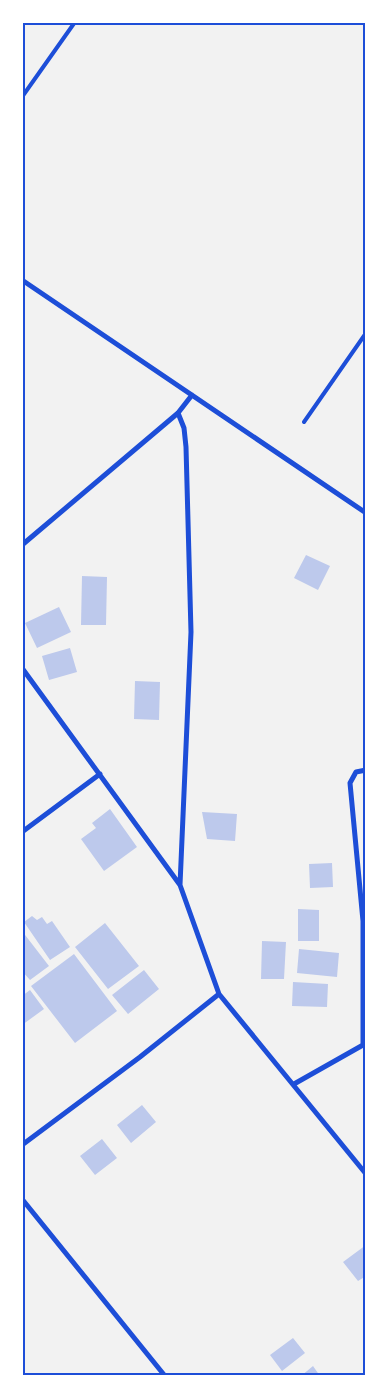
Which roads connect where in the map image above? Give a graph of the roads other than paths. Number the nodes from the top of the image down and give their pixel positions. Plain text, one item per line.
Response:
1 (75, 22) edge
2 (22, 97) edge
3 (22, 280) edge
4 (366, 333) edge
5 (192, 395) junction
6 (178, 413) junction
7 (304, 422) dead end
8 (366, 513) edge
9 (22, 545) edge
10 (22, 668) edge
11 (366, 770) edge
12 (100, 774) junction
13 (22, 832) edge
14 (180, 884) junction
15 (364, 921) edge
16 (219, 994) junction
17 (294, 1084) junction
18 (22, 1145) edge
19 (366, 1174) edge
20 (22, 1199) edge
21 (165, 1376) edge

1 - 2 lane
3 - 5 street
4 - 7 lane
5 - 6 street
5 - 8 street
6 - 9 street
6 - 14 street
10 - 12 street
11 - 15 street
12 - 13 street
12 - 14 street
14 - 16 street
15 - 17 street
16 - 17 street
16 - 18 street
17 - 19 street
20 - 21 street

